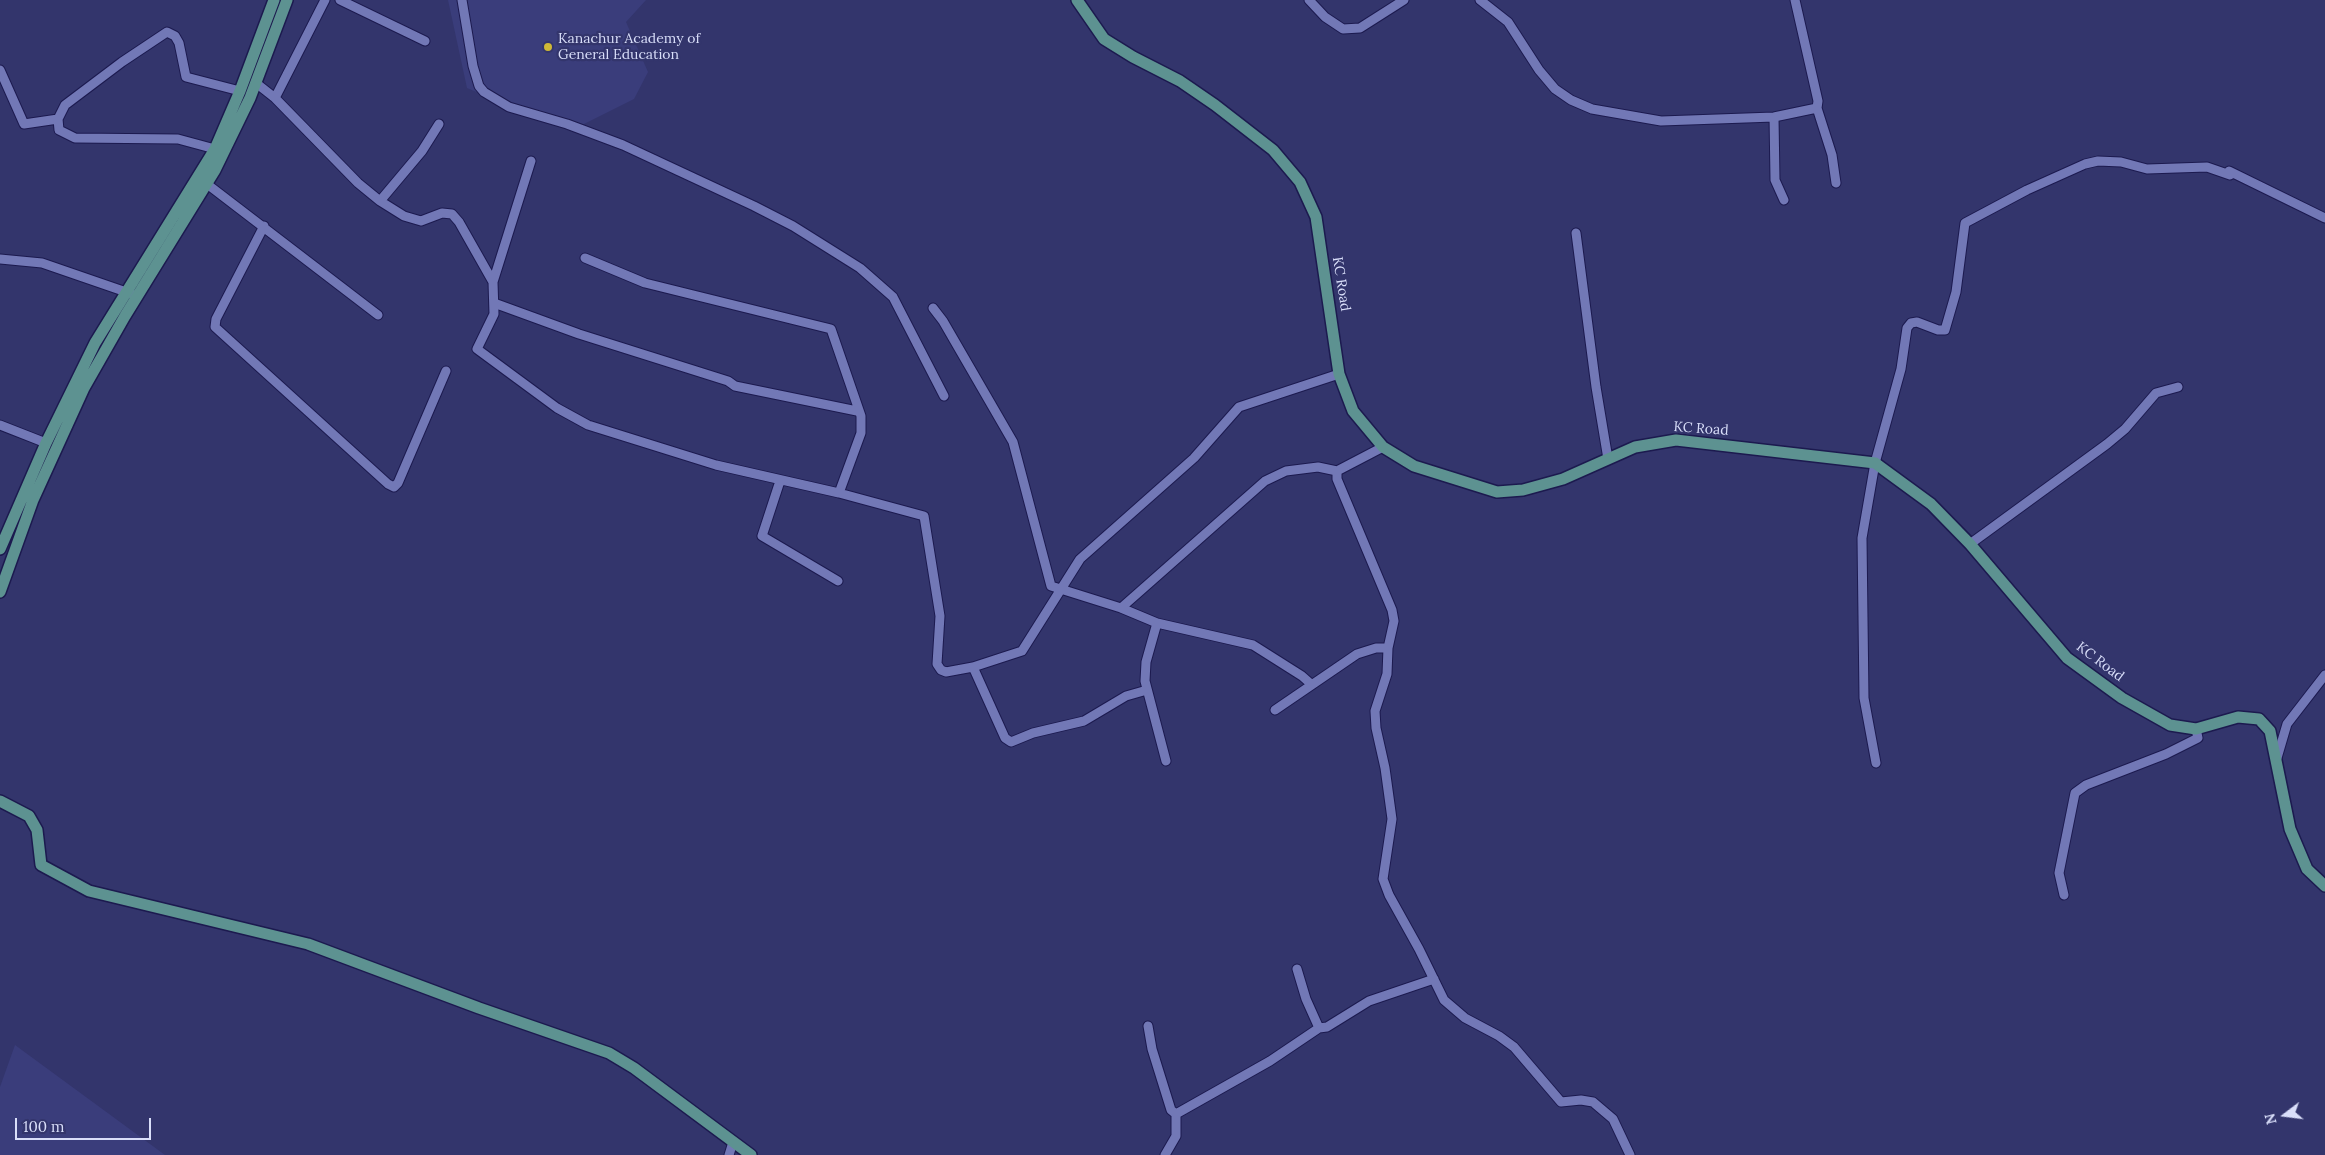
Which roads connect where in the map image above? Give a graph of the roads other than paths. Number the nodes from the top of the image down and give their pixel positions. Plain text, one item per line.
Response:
1 (274, 0) edge
2 (286, 0) edge
3 (325, 0) edge
4 (340, 0) edge
5 (462, 0) edge
6 (1077, 0) edge
7 (1309, 0) edge
8 (1404, 0) edge
9 (1480, 0) edge
10 (1795, 0) edge
11 (425, 41) dead end
12 (256, 48) junction
13 (267, 53) junction
14 (0, 70) edge
15 (256, 83) junction
16 (240, 91) junction
17 (275, 98) junction
18 (1817, 108) junction
19 (1774, 117) junction
20 (58, 119) junction
21 (439, 124) dead end
22 (215, 149) junction
23 (531, 161) dead end
24 (1836, 183) dead end
25 (207, 184) junction
26 (1784, 200) dead end
27 (380, 201) junction
28 (2325, 218) edge
29 (264, 226) junction
30 (1576, 233) dead end
31 (0, 258) edge
32 (585, 258) dead end
33 (493, 282) junction
34 (126, 290) junction
35 (137, 296) junction
36 (494, 303) junction
37 (933, 308) dead end
38 (378, 315) dead end
39 (446, 371) dead end
40 (1339, 374) junction
41 (2178, 387) dead end
42 (944, 396) dead end
43 (857, 411) junction
44 (0, 425) edge
45 (46, 443) junction
46 (1383, 447) junction
47 (1608, 460) junction
48 (1875, 463) junction
49 (1337, 471) junction
50 (780, 481) junction
51 (838, 493) junction
52 (1970, 544) junction
53 (0, 549) edge
54 (2, 578) edge
55 (838, 581) dead end
56 (1060, 590) junction
57 (0, 592) edge
58 (1121, 608) junction
59 (1157, 623) junction
60 (1388, 648) junction
61 (973, 667) junction
62 (2325, 675) edge
63 (1311, 684) junction
64 (1147, 690) junction
65 (1275, 710) dead end
66 (2196, 729) junction
67 (2277, 758) junction
68 (1166, 762) dead end
69 (1876, 763) dead end
70 (0, 801) edge
71 (2325, 886) edge
72 (2064, 894) dead end
73 (1297, 969) dead end
74 (1434, 979) junction
75 (1148, 1026) dead end
76 (1319, 1028) junction
77 (1176, 1114) junction
78 (732, 1142) junction
79 (729, 1155) edge
80 (750, 1155) edge
81 (1165, 1155) edge
82 (1630, 1155) edge

1 - 12 main road
2 - 13 main road
3 - 17 street
4 - 11 street
5 - 42 street
6 - 40 main road, KC Road
7 - 8 street
9 - 19 street
10 - 18 street
12 - 13 main road
12 - 16 main road
13 - 15 main road
14 - 20 street
15 - 17 street
15 - 25 main road
16 - 20 street
16 - 22 main road
17 - 27 street
18 - 19 street
18 - 24 street
19 - 26 street
20 - 22 street
21 - 27 street
22 - 34 main road
23 - 33 street
25 - 29 street
25 - 35 main road
27 - 33 street
28 - 48 street
29 - 38 street
29 - 39 street
30 - 47 street
31 - 34 street
32 - 43 street
33 - 36 street
34 - 35 street
34 - 45 main road
35 - 54 main road
36 - 43 street
36 - 50 street
37 - 56 street
40 - 46 main road, KC Road
40 - 56 street
41 - 52 street
43 - 51 street
44 - 45 street
45 - 53 main road
46 - 47 main road, KC Road
46 - 49 street
47 - 48 main road, KC Road
48 - 52 main road, KC Road
48 - 69 street
49 - 58 street
49 - 60 street
50 - 51 street
50 - 55 street
51 - 61 street
52 - 66 main road, KC Road
54 - 57 main road
56 - 58 street
56 - 61 street
58 - 59 street
59 - 63 street
59 - 64 street
60 - 63 street
60 - 74 street
61 - 64 street
62 - 67 street
63 - 65 street
64 - 68 street
66 - 67 main road, KC Road
66 - 72 street
67 - 71 main road, KC Road
70 - 78 main road
73 - 76 street
74 - 76 street
74 - 82 street
75 - 77 street
76 - 77 street
77 - 81 street
78 - 79 street
78 - 80 main road

